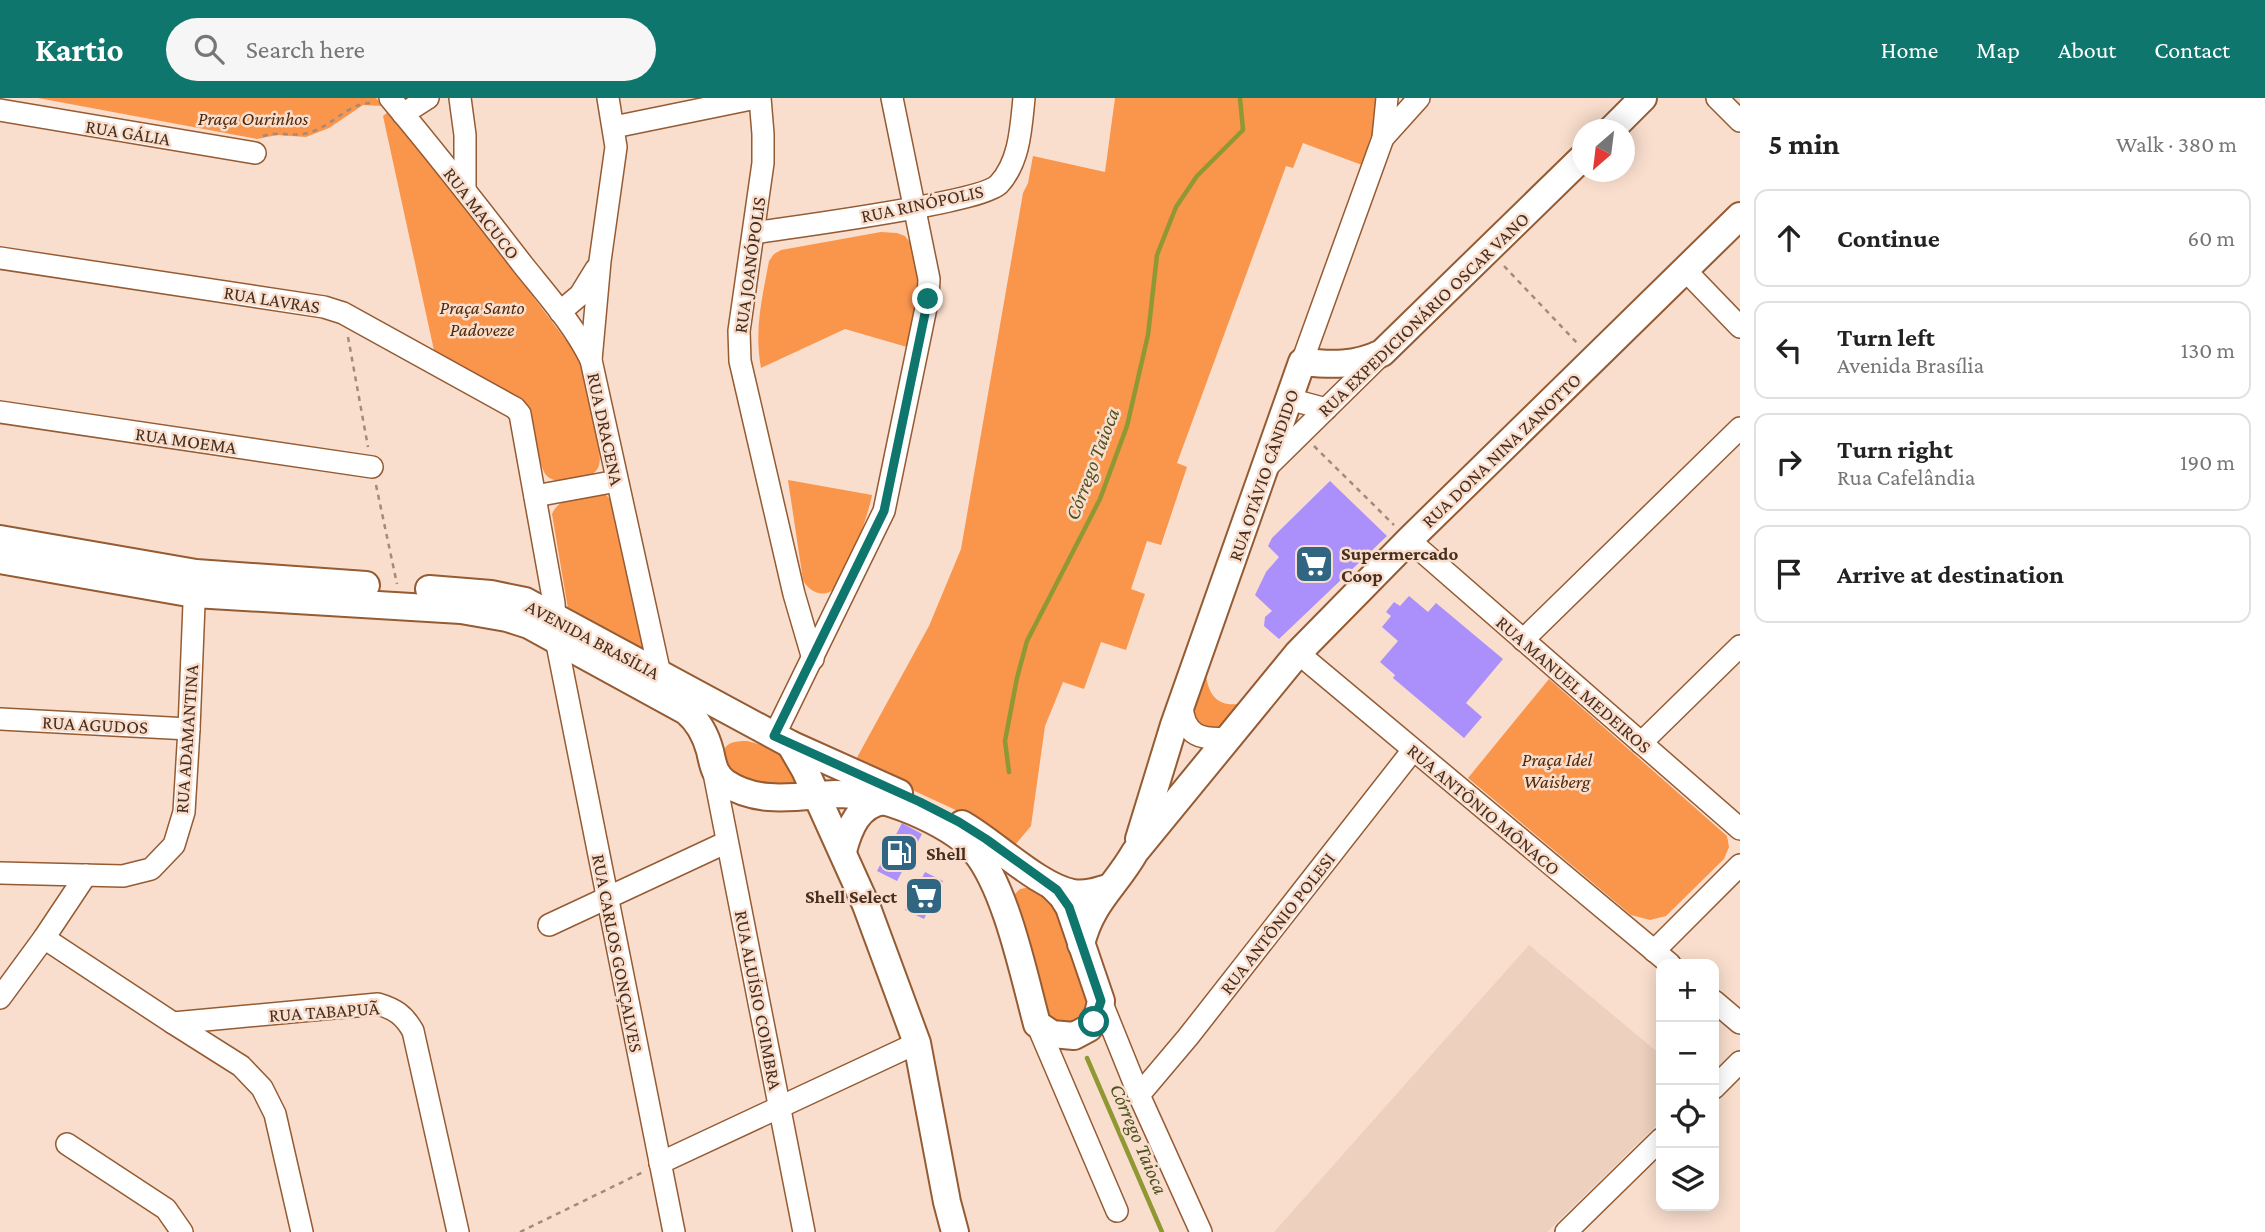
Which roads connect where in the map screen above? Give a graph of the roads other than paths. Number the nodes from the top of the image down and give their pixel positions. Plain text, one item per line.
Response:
1 (428, 98) edge
2 (460, 98) edge
3 (608, 98) edge
4 (758, 98) edge
5 (892, 98) edge
6 (1024, 98) edge
7 (1387, 98) edge
8 (1419, 98) edge
9 (1643, 98) edge
10 (1717, 98) edge
11 (390, 105) edge
12 (0, 110) edge
13 (1622, 119) edge
14 (1740, 121) edge
15 (614, 127) junction
16 (1382, 138) junction
17 (256, 153) road end
18 (1572, 169) edge
19 (465, 190) junction
20 (915, 207) junction
21 (1740, 216) edge
22 (754, 233) junction
23 (0, 258) edge
24 (600, 261) junction
25 (1685, 270) junction
26 (560, 312) junction
27 (1740, 327) edge
28 (1382, 353) junction
29 (591, 360) junction
30 (1302, 362) junction
31 (1289, 399) junction
32 (1326, 410) junction
33 (0, 412) edge
34 (1740, 428) edge
35 (372, 467) dead end
36 (1264, 471) junction
37 (617, 481) junction
38 (535, 496) junction
39 (0, 539) edge
40 (1409, 540) junction
41 (0, 560) edge
42 (195, 583) junction
43 (794, 594) junction
44 (836, 612) junction
45 (556, 628) junction
46 (1524, 640) junction
47 (1740, 646) edge
48 (582, 653) junction
49 (1298, 653) junction
50 (813, 660) junction
51 (562, 674) junction
52 (660, 674) junction
53 (1182, 705) junction
54 (0, 719) edge
55 (189, 729) junction
56 (775, 737) junction
57 (1229, 738) junction
58 (1641, 743) junction
59 (1413, 750) junction
60 (712, 761) junction
61 (817, 796) junction
62 (884, 801) junction
63 (1740, 829) edge
64 (727, 842) junction
65 (843, 852) junction
66 (1135, 852) junction
67 (1740, 865) edge
68 (0, 873) edge
69 (86, 875) junction
70 (1048, 884) junction
71 (1110, 887) junction
72 (607, 898) junction
73 (1004, 908) junction
74 (550, 925) dead end
75 (44, 937) junction
76 (1081, 944) junction
77 (1662, 958) edge
78 (0, 998) edge
79 (1101, 1001) junction
80 (1719, 1005) edge
81 (173, 1023) junction
82 (1740, 1023) edge
83 (1038, 1024) junction
84 (917, 1043) junction
85 (1740, 1062) edge
86 (1717, 1085) edge
87 (1139, 1096) junction
88 (780, 1107) junction
89 (67, 1144) dead end
90 (1656, 1144) edge
91 (660, 1163) junction
92 (1117, 1211) dead end
93 (182, 1232) edge
94 (302, 1232) edge
95 (458, 1232) edge
96 (674, 1232) edge
97 (804, 1232) edge
98 (956, 1232) edge
99 (1201, 1232) edge
100 (1566, 1232) edge

1 - 11 street
2 - 19 street
3 - 15 street, RUA DRACENA
4 - 15 street
4 - 22 street, RUA JOANÓPOLIS
5 - 20 street
6 - 20 street, RUA RINÓPOLIS
7 - 16 street, RUA OTÁVIO CÂNDIDO
8 - 16 street
9 - 13 main road
10 - 14 street
11 - 19 street, RUA MACUCO
12 - 17 street, RUA GÁLIA
15 - 24 street, RUA DRACENA
16 - 30 street, RUA OTÁVIO CÂNDIDO
18 - 28 main road, RUA EXPEDICIONÁRIO OSCAR VANO
19 - 26 street, RUA MACUCO
20 - 22 street, RUA RINÓPOLIS
20 - 44 street
21 - 25 main road, RUA DONA NINA ZANOTTO
22 - 43 street, RUA JOANÓPOLIS
23 - 38 street, RUA LAVRAS
24 - 26 street
24 - 29 street, RUA DRACENA
25 - 27 street
25 - 40 main road, RUA DONA NINA ZANOTTO
26 - 29 street, RUA MACUCO
28 - 30 main road
28 - 32 street, RUA EXPEDICIONÁRIO OSCAR VANO
29 - 37 street, RUA DRACENA
30 - 31 main road, RUA OTÁVIO CÂNDIDO
31 - 32 street
31 - 36 main road, RUA OTÁVIO CÂNDIDO
32 - 36 street, RUA EXPEDICIONÁRIO OSCAR VANO
33 - 35 street, RUA MOEMA
34 - 46 street
36 - 53 main road, RUA OTÁVIO CÂNDIDO
37 - 38 street
37 - 52 street, RUA DRACENA
38 - 45 street, RUA LAVRAS
39 - 42 main road, AVENIDA BRASÍLIA
40 - 46 street, RUA MANUEL MEDEIROS
40 - 49 main road, RUA DONA NINA ZANOTTO
41 - 42 main road, AVENIDA BRASÍLIA
42 - 45 main road, AVENIDA BRASÍLIA
42 - 55 street, RUA ADAMANTINA
43 - 44 street
43 - 50 street, RUA JOANÓPOLIS
44 - 50 street
45 - 48 main road, AVENIDA BRASÍLIA
45 - 51 street, RUA CARLOS GONÇALVES
45 - 52 main road, AVENIDA BRASÍLIA
46 - 58 street, RUA MANUEL MEDEIROS
47 - 58 street
48 - 51 street
48 - 60 main road, AVENIDA BRASÍLIA
49 - 57 main road, RUA DONA NINA ZANOTTO
49 - 59 street, RUA ANTÔNIO MÔNACO
50 - 56 street
51 - 72 street, RUA CARLOS GONÇALVES
52 - 56 main road, AVENIDA BRASÍLIA
53 - 57 street
53 - 66 main road, RUA OTÁVIO CÂNDIDO
54 - 55 street, RUA AGUDOS
55 - 69 street, RUA ADAMANTINA
56 - 60 main road
56 - 61 main road
56 - 70 main road, AVENIDA BRASÍLIA
57 - 66 main road, RUA DONA NINA ZANOTTO
58 - 63 street, RUA MANUEL MEDEIROS
59 - 77 street, RUA ANTÔNIO MÔNACO
59 - 87 street, RUA ANTÔNIO POLESI
60 - 61 main road, AVENIDA BRASÍLIA
60 - 64 street, RUA ALUÍSIO COIMBRA
61 - 62 main road, AVENIDA BRASÍLIA
61 - 65 main road
62 - 65 main road
62 - 73 main road, AVENIDA BRASÍLIA
64 - 72 street
64 - 88 street, RUA ALUÍSIO COIMBRA
65 - 84 main road
66 - 71 main road, RUA DONA NINA ZANOTTO
67 - 77 street
68 - 69 street, RUA ADAMANTINA
69 - 75 street
70 - 71 main road
70 - 73 main road
70 - 76 main road
71 - 76 main road, RUA DONA NINA ZANOTTO
72 - 74 street
72 - 91 street, RUA CARLOS GONÇALVES
73 - 83 main road, AVENIDA BRASÍLIA
75 - 78 street
75 - 81 street
76 - 79 main road
79 - 83 main road
79 - 87 street
80 - 82 street
81 - 94 street
81 - 95 street, RUA TABAPUÃ
83 - 92 street
84 - 88 street
84 - 98 main road
85 - 86 street
87 - 99 street
88 - 91 street
88 - 97 street, RUA ALUÍSIO COIMBRA
89 - 93 street
90 - 100 street
91 - 96 street, RUA CARLOS GONÇALVES

